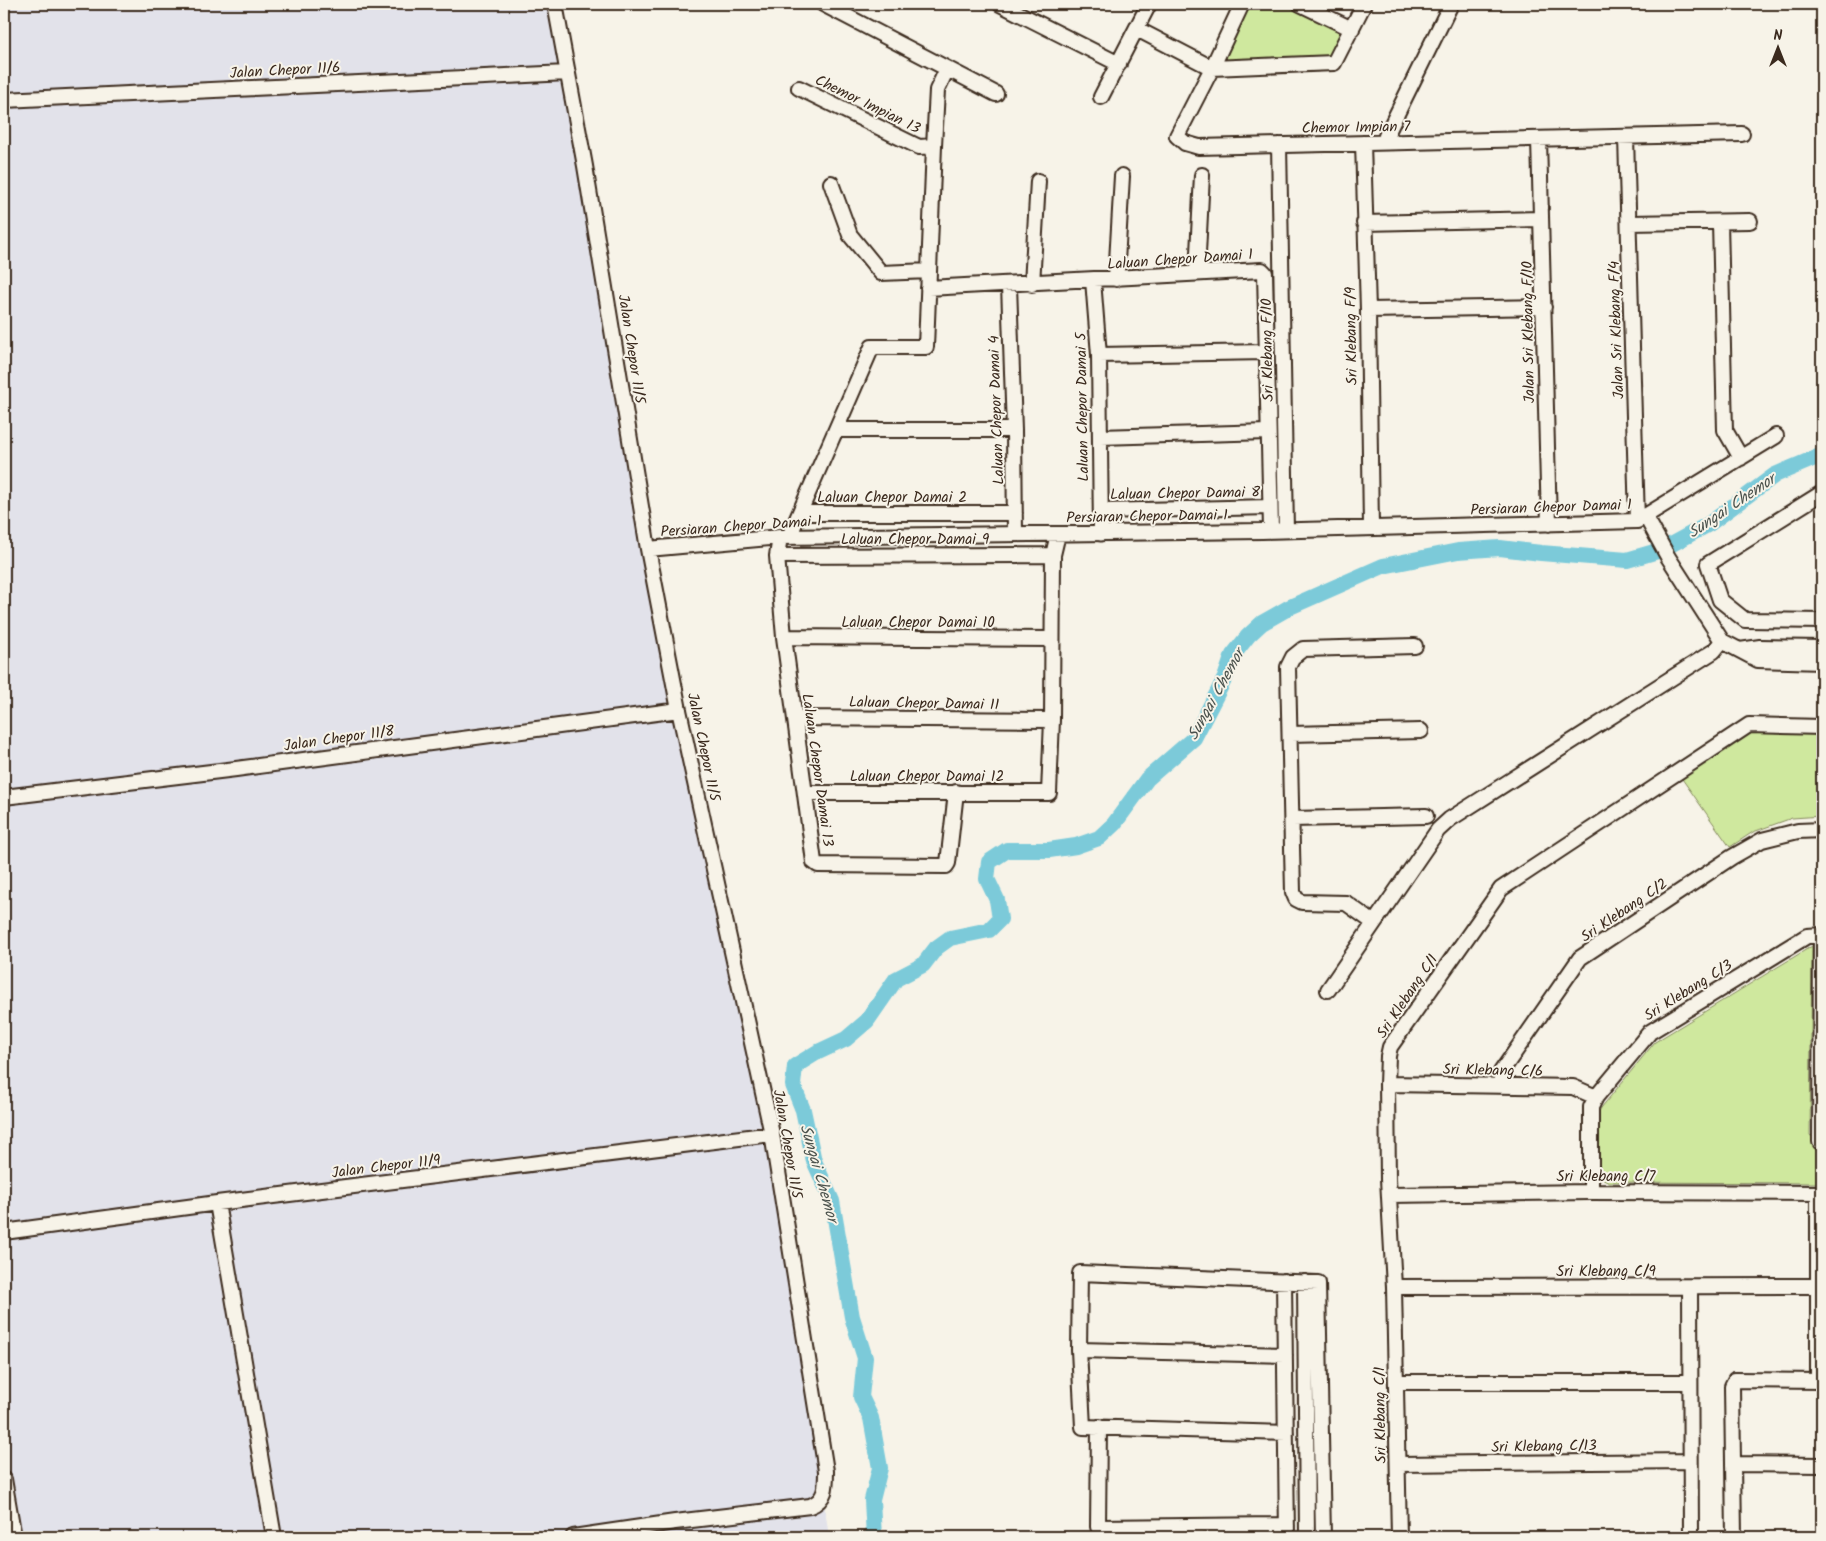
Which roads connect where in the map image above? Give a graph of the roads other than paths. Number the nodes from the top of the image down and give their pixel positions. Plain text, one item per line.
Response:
1 (555, 4) edge
2 (822, 4) edge
3 (1000, 4) edge
4 (1149, 4) edge
5 (1242, 4) edge
6 (1300, 4) edge
7 (1364, 4) edge
8 (1451, 4) edge
9 (1137, 29) junction
10 (1352, 29) junction
11 (1119, 64) junction
12 (947, 68) junction
13 (1212, 68) junction
14 (567, 73) junction
15 (799, 88) dead end
16 (996, 94) dead end
17 (1101, 97) dead end
18 (4, 100) edge
19 (1742, 134) dead end
20 (1386, 136) dead end
21 (1626, 137) junction
22 (1539, 139) junction
23 (1363, 143) junction
24 (1279, 145) junction
25 (934, 146) junction
26 (1202, 175) dead end
27 (1122, 176) dead end
28 (1038, 181) dead end
29 (831, 183) dead end
30 (1541, 219) junction
31 (1750, 221) dead end
32 (1720, 222) junction
33 (1364, 223) junction
34 (1629, 224) junction
35 (929, 271) junction
36 (1197, 273) junction
37 (1116, 279) junction
38 (1093, 280) junction
39 (1032, 284) junction
40 (1009, 285) junction
41 (928, 288) junction
42 (1544, 307) junction
43 (1368, 310) junction
44 (1266, 352) junction
45 (1099, 355) junction
46 (836, 430) junction
47 (1014, 430) junction
48 (1268, 432) junction
49 (1776, 436) dead end
50 (1100, 437) junction
51 (1741, 458) junction
52 (1821, 499) edge
53 (1270, 507) junction
54 (1101, 511) junction
55 (800, 513) junction
56 (1015, 513) junction
57 (1642, 519) junction
58 (1549, 524) junction
59 (1371, 528) junction
60 (1271, 530) junction
61 (1286, 530) junction
62 (1015, 534) junction
63 (1058, 534) junction
64 (1101, 534) junction
65 (784, 537) junction
66 (648, 549) junction
67 (1053, 555) junction
68 (777, 556) junction
69 (1822, 621) edge
70 (784, 637) junction
71 (1052, 639) junction
72 (1722, 641) junction
73 (1415, 646) dead end
74 (1822, 648) edge
75 (1740, 650) junction
76 (1822, 662) edge
77 (679, 710) junction
78 (795, 718) junction
79 (1052, 720) junction
80 (1822, 727) edge
81 (1421, 731) dead end
82 (1290, 734) junction
83 (956, 792) junction
84 (805, 793) junction
85 (4, 797) edge
86 (1426, 816) dead end
87 (1292, 819) junction
88 (1822, 830) edge
89 (1374, 923) junction
90 (1822, 935) edge
91 (1328, 990) dead end
92 (1821, 1039) edge
93 (1387, 1084) junction
94 (1501, 1086) junction
95 (1596, 1097) junction
96 (772, 1134) junction
97 (1821, 1142) edge
98 (1591, 1192) junction
99 (1820, 1193) edge
100 (1390, 1195) junction
101 (217, 1203) junction
102 (4, 1232) edge
103 (1284, 1282) junction
104 (1312, 1282) junction
105 (1820, 1286) edge
106 (1394, 1287) junction
107 (1690, 1287) junction
108 (1079, 1350) junction
109 (1285, 1355) junction
110 (1820, 1381) edge
111 (1396, 1382) junction
112 (1690, 1382) junction
113 (1099, 1427) junction
114 (1286, 1433) junction
115 (1690, 1461) junction
116 (1398, 1464) junction
117 (1733, 1464) junction
118 (1822, 1465) edge
119 (4, 1479) edge
120 (1287, 1531) edge
121 (14, 1537) edge
122 (274, 1537) edge
123 (573, 1537) edge
124 (1307, 1537) edge
125 (1323, 1537) edge
126 (1399, 1537) edge
127 (1691, 1537) edge
128 (1734, 1537) edge

1 - 14 street, Jalan Chepor 11/5
2 - 12 street
3 - 11 street
4 - 9 street
5 - 13 street
6 - 10 street
7 - 10 street
8 - 20 street
9 - 11 street
9 - 13 street
10 - 13 street
11 - 17 street
12 - 16 street
12 - 25 street, Chemor Impian 13
13 - 24 street, Chemor Impian 7
14 - 18 street, Jalan Chepor 11/6
14 - 66 street, Jalan Chepor 11/5
15 - 25 street, Chemor Impian 13
19 - 21 street, Chemor Impian 7
21 - 22 street, Chemor Impian 7
21 - 34 street, Jalan Sri Klebang F/4
22 - 23 street, Chemor Impian 7
22 - 30 street, Jalan Sri Klebang F/10
23 - 24 street, Chemor Impian 7
23 - 33 street, Sri Klebang F/9
24 - 61 street, Sri Klebang F/10
25 - 35 street
26 - 36 street
27 - 37 street
28 - 39 street
29 - 35 street
30 - 33 street
30 - 42 street, Jalan Sri Klebang F/10
31 - 32 street
32 - 34 street
32 - 51 street
33 - 43 street, Sri Klebang F/9
34 - 57 street, Jalan Sri Klebang F/4
35 - 41 street
36 - 37 street, Laluan Chepor Damai 1
36 - 44 street, Laluan Chepor Damai 1
37 - 38 street, Laluan Chepor Damai 1
38 - 39 street, Laluan Chepor Damai 1
38 - 45 street, Laluan Chepor Damai 5
39 - 40 street, Laluan Chepor Damai 1
40 - 41 street, Laluan Chepor Damai 1
40 - 47 street, Laluan Chepor Damai 4
41 - 46 street
42 - 43 street
42 - 58 street, Jalan Sri Klebang F/10
43 - 59 street, Sri Klebang F/9
44 - 45 street
44 - 48 street, Laluan Chepor Damai 1
45 - 50 street, Laluan Chepor Damai 5
46 - 47 street
46 - 55 street
47 - 56 street, Laluan Chepor Damai 4
48 - 50 street
48 - 53 street, Laluan Chepor Damai 1
49 - 51 street, Persiaran Chepor Damai 1
50 - 54 street, Laluan Chepor Damai 5
51 - 57 street, Persiaran Chepor Damai 1
52 - 69 street
53 - 54 street, Laluan Chepor Damai 8
53 - 60 street, Laluan Chepor Damai 1
54 - 64 street, Laluan Chepor Damai 5
55 - 56 street, Laluan Chepor Damai 2
55 - 65 street
56 - 62 street, Laluan Chepor Damai 4
57 - 58 street, Persiaran Chepor Damai 1
57 - 72 street, Persiaran Chepor Damai 1
58 - 59 street, Persiaran Chepor Damai 1
59 - 61 street, Persiaran Chepor Damai 1
60 - 61 street, Persiaran Chepor Damai 1
60 - 64 street, Persiaran Chepor Damai 1
62 - 63 street, Persiaran Chepor Damai 1
62 - 65 street, Persiaran Chepor Damai 1
63 - 64 street, Persiaran Chepor Damai 1
63 - 67 street
65 - 66 street, Persiaran Chepor Damai 1
65 - 68 street, Laluan Chepor Damai 13
66 - 77 street, Jalan Chepor 11/5
67 - 68 street, Laluan Chepor Damai 9
67 - 71 street
68 - 70 street, Laluan Chepor Damai 13
70 - 71 street, Laluan Chepor Damai 10
70 - 78 street, Laluan Chepor Damai 13
71 - 79 street
72 - 75 street
72 - 89 street
73 - 82 street
74 - 75 street
75 - 76 street
77 - 85 street, Jalan Chepor 11/8
77 - 96 street, Jalan Chepor 11/5
78 - 79 street, Laluan Chepor Damai 11
78 - 84 street, Laluan Chepor Damai 13
79 - 83 street, Laluan Chepor Damai 12
80 - 93 street, Sri Klebang C/1
81 - 82 street
82 - 87 street
83 - 84 street, Laluan Chepor Damai 12
83 - 84 street, Laluan Chepor Damai 13
86 - 87 street
87 - 89 street
88 - 94 street, Sri Klebang C/2
89 - 91 street
90 - 92 street
90 - 95 street, Sri Klebang C/3
92 - 97 street
93 - 94 street, Sri Klebang C/6
93 - 100 street, Sri Klebang C/1
94 - 95 street, Sri Klebang C/6
95 - 98 street, Sri Klebang C/3
96 - 101 street, Jalan Chepor 11/9
96 - 123 street, Jalan Chepor 11/5
98 - 99 street, Sri Klebang C/7
98 - 100 street, Sri Klebang C/7
99 - 105 street
100 - 106 street, Sri Klebang C/1
101 - 102 street, Jalan Chepor 11/9
101 - 122 street
103 - 104 street
103 - 108 street
103 - 109 street
104 - 124 street
104 - 125 street
105 - 107 street, Sri Klebang C/9
105 - 110 street
106 - 107 street, Sri Klebang C/9
106 - 111 street, Sri Klebang C/1
107 - 112 street
108 - 109 street
108 - 113 street
109 - 114 street
110 - 117 street
111 - 112 street
111 - 116 street, Sri Klebang C/1
112 - 115 street
113 - 114 street
113 - 120 street
114 - 120 street
115 - 116 street, Sri Klebang C/13
115 - 127 street
116 - 126 street, Sri Klebang C/1
117 - 118 street
117 - 128 street
119 - 121 street

